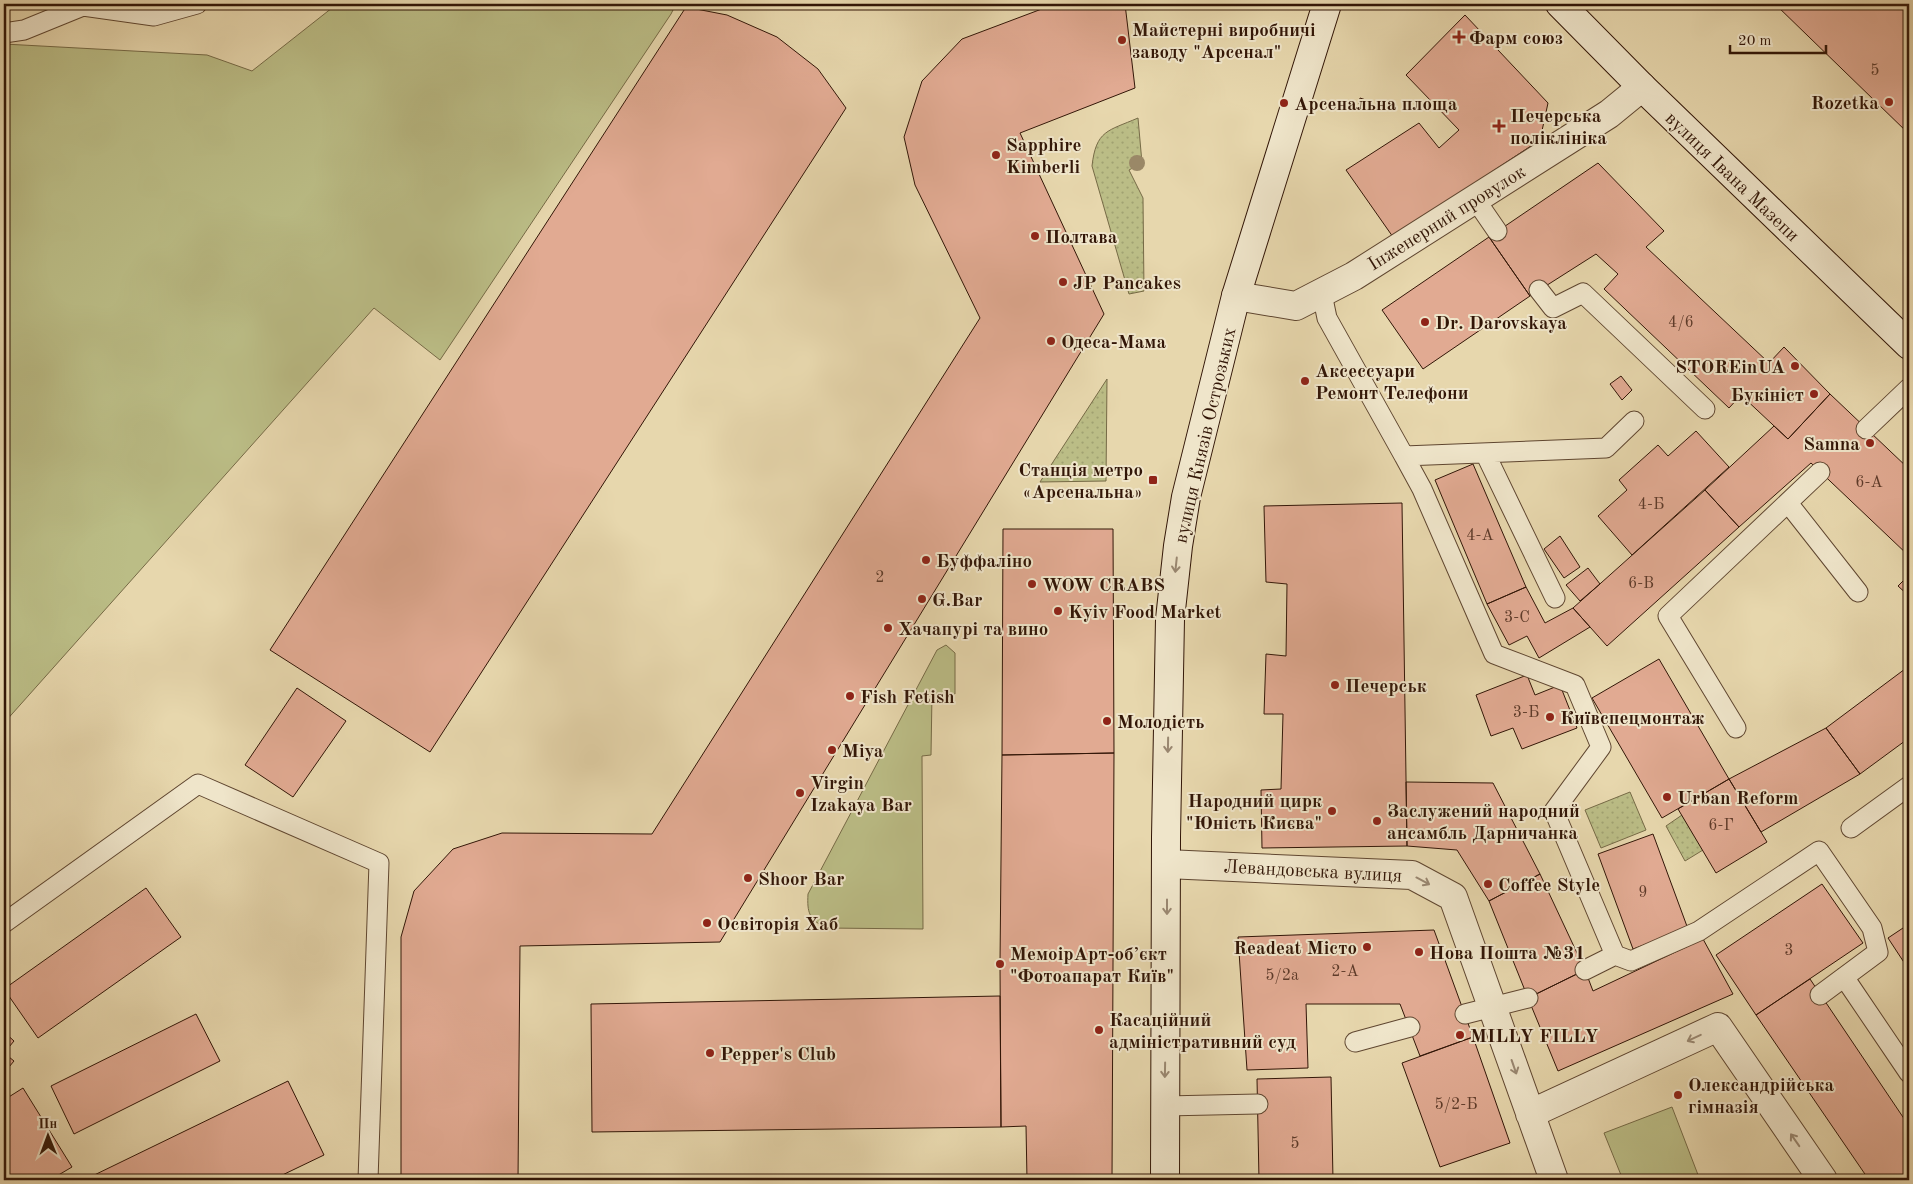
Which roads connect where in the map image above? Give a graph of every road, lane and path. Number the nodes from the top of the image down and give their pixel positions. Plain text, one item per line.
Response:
1 (197, 4) edge
2 (1327, 4) edge
3 (1560, 4) edge
4 (83, 5) edge
5 (4, 33) edge
6 (1642, 87) junction
7 (1474, 199) junction
8 (1497, 231) dead end
9 (1539, 290) dead end
10 (1322, 294) junction
11 (1236, 296) junction
12 (1909, 345) edge
13 (1909, 388) edge
14 (1704, 409) dead end
15 (1634, 421) dead end
16 (1866, 429) dead end
17 (1485, 453) junction
18 (1404, 456) junction
19 (1820, 472) dead end
20 (1788, 502) junction
21 (1858, 592) dead end
22 (1555, 598) dead end
23 (1736, 728) dead end
24 (1909, 786) edge
25 (1850, 828) dead end
26 (1166, 864) junction
27 (4, 923) edge
28 (1614, 955) junction
29 (1585, 970) dead end
30 (1844, 977) junction
31 (1820, 995) dead end
32 (1528, 998) dead end
33 (1493, 1008) junction
34 (1465, 1014) dead end
35 (1410, 1028) dead end
36 (1355, 1042) dead end
37 (1909, 1073) edge
38 (1258, 1104) dead end
39 (1165, 1106) junction
40 (1530, 1114) junction
41 (368, 1180) edge
42 (1165, 1180) edge
43 (1554, 1180) edge
44 (1823, 1180) edge

1 - 4 lane
2 - 11 main road, вулиця Князів Острозьких
3 - 6 main road, вулиця Івана Мазепи
4 - 5 lane
6 - 7 main road, Інженерний провулок
6 - 12 main road, вулиця Івана Мазепи
7 - 8 lane
7 - 10 main road, Інженерний провулок
9 - 14 lane
10 - 11 main road, Інженерний провулок
10 - 18 lane
11 -> 26 main road, вулиця Князів Острозьких
13 - 16 lane
15 - 17 lane
17 - 18 lane
17 - 22 lane
18 - 28 lane
19 - 20 lane
20 - 21 lane
20 - 23 lane
24 - 25 lane
26 -> 33 main road, Левандовська вулиця
26 -> 39 main road, вулиця Князів Острозьких
27 - 41 lane
28 - 29 lane
28 - 30 lane
30 - 31 lane
30 - 37 lane
32 - 33 lane
33 - 34 lane
33 -> 40 main road, Левандовська вулиця
35 - 36 lane
38 - 39 lane
39 - 42 main road, вулиця Князів Острозьких
40 - 43 main road, Левандовська вулиця
44 -> 40 main road

